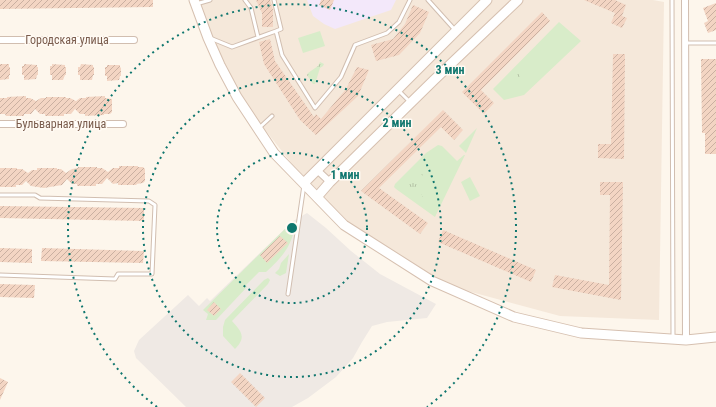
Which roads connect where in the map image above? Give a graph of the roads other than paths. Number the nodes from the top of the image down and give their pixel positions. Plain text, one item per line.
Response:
1 (210, 0) edge
2 (245, 0) edge
3 (274, 0) edge
4 (410, 0) edge
5 (428, 0) edge
6 (487, 0) edge
7 (518, 0) edge
8 (672, 0) edge
9 (685, 0) edge
10 (195, 2) edge
11 (276, 31) junction
12 (456, 32) junction
13 (258, 37) junction
14 (208, 38) junction
15 (0, 40) edge
16 (134, 40) dead end
17 (685, 43) junction
18 (716, 43) edge
19 (398, 90) junction
20 (411, 103) junction
21 (272, 116) dead end
22 (0, 124) edge
23 (123, 124) dead end
24 (258, 128) junction
25 (317, 170) junction
26 (330, 182) junction
27 (304, 184) junction
28 (0, 195) edge
29 (317, 197) junction
30 (0, 275) edge
31 (288, 294) dead end
32 (716, 337) edge
33 (673, 339) junction
34 (686, 340) junction

1 - 10 lane
2 - 13 lane
3 - 11 lane
4 - 11 lane
5 - 12 lane
6 - 12 street
7 - 20 street
8 - 33 lane
9 - 17 street
10 - 14 street
11 - 13 lane
12 - 19 street
13 - 14 lane
14 - 24 street
15 - 16 street, Городская улица
17 - 18 lane
17 - 34 street
19 - 20 lane
19 - 25 street
20 - 26 street
21 - 24 lane
22 - 23 street, Бульварная улица
24 - 27 street
25 - 26 street
25 - 27 street
26 - 29 street
27 - 29 street
27 - 31 lane
28 - 30 lane
29 - 33 street
32 - 34 street
33 - 34 street

